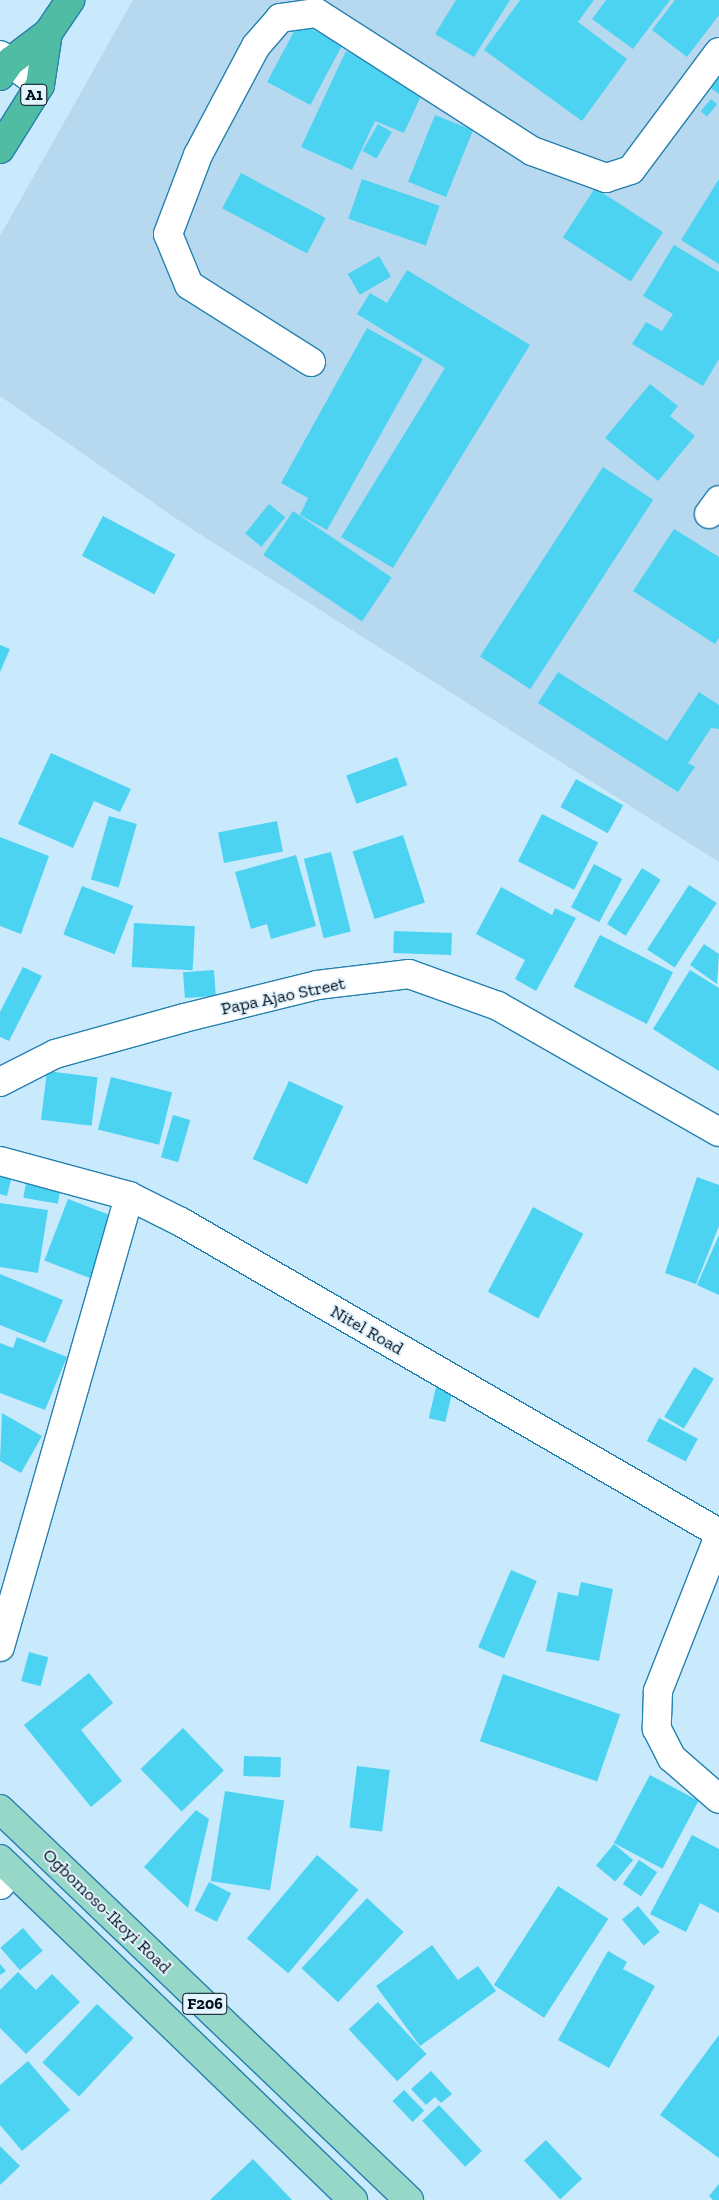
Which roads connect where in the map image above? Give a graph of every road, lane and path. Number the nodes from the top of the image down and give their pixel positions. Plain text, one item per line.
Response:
1 (70, 0) edge
2 (48, 33) junction
3 (719, 52) edge
4 (4, 64) edge
5 (40, 85) junction
6 (0, 149) edge
7 (311, 362) dead end
8 (0, 1082) edge
9 (719, 1132) edge
10 (0, 1162) edge
11 (129, 1196) junction
12 (719, 1535) edge
13 (0, 1646) edge
14 (719, 1799) edge
15 (0, 1809) edge
16 (4, 1872) edge
17 (353, 2200) edge
18 (409, 2200) edge

1 - 2 highway, A1
2 - 4 highway, A1
2 - 5 highway, A1
3 - 7 street
4 - 5 street
5 - 6 highway, A1
8 - 9 street, Papa Ajao Street
10 - 11 street, Nitel Road
11 - 12 street, Nitel Road
11 - 13 street
12 - 14 street
15 - 18 main road, Ogbomoso-Ikoyi Road / F206
16 - 17 main road, Ogbomoso-Ikoyi Road / F206

